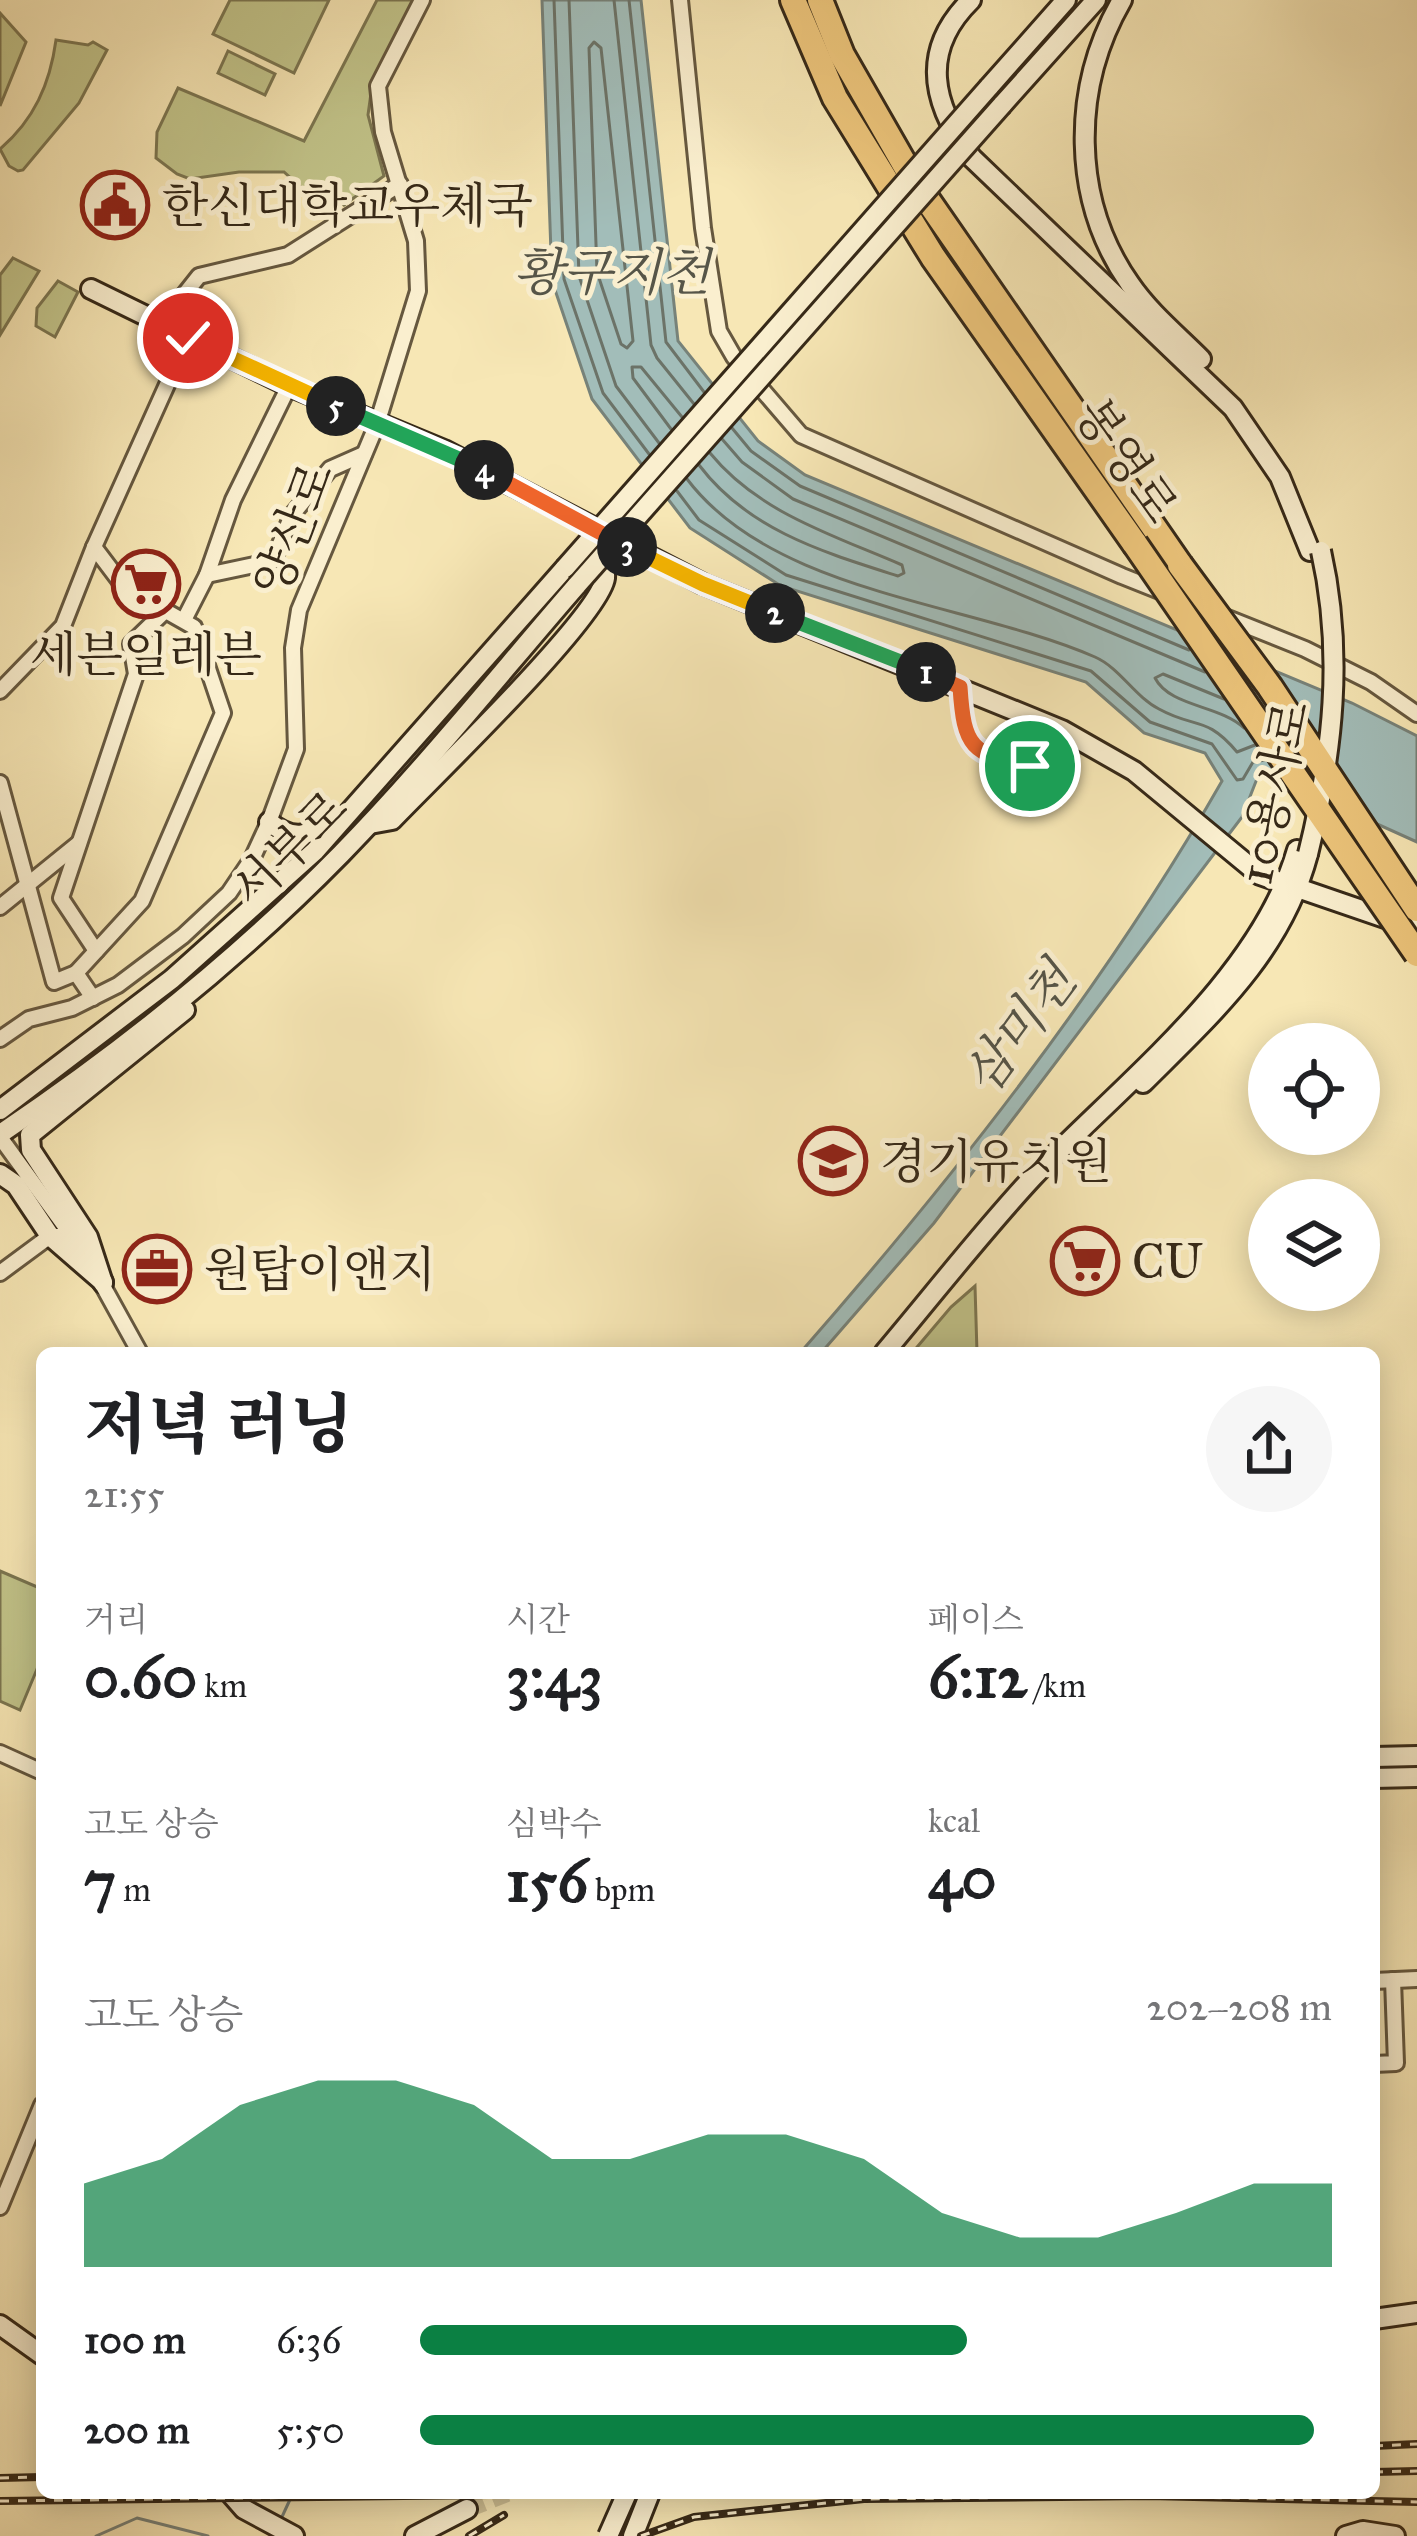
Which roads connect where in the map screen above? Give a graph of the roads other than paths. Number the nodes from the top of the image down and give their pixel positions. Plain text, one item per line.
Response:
1 (422, 0) edge
2 (680, 0) edge
3 (793, 0) edge
4 (820, 0) edge
5 (971, 0) edge
6 (1066, 0) edge
7 (1096, 0) edge
8 (1122, 0) edge
9 (400, 184) junction
10 (92, 290) dead end
11 (1140, 307) junction
12 (161, 324) junction
13 (188, 338) junction
14 (289, 386) junction
15 (377, 424) junction
16 (364, 454) junction
17 (599, 532) junction
18 (94, 547) junction
19 (207, 575) junction
20 (166, 611) junction
21 (184, 620) junction
22 (960, 687) junction
23 (0, 691) edge
24 (451, 699) junction
25 (1417, 714) edge
26 (1062, 730) junction
27 (0, 785) edge
28 (269, 822) junction
29 (370, 824) junction
30 (79, 843) junction
31 (26, 886) junction
32 (1291, 886) junction
33 (0, 908) edge
34 (1417, 909) edge
35 (1417, 929) edge
36 (1265, 936) junction
37 (251, 940) junction
38 (96, 951) junction
39 (1417, 953) edge
40 (76, 974) junction
41 (93, 998) junction
42 (0, 1039) edge
43 (4, 1122) edge
44 (0, 1174) edge
45 (50, 1236) junction
46 (75, 1240) junction
47 (0, 1273) edge
48 (103, 1283) junction
49 (137, 1347) edge
50 (889, 1347) edge
51 (903, 1347) edge
52 (0, 1754) edge
53 (1417, 1756) edge
54 (1380, 1757) edge
55 (36, 1769) edge
56 (1417, 1777) edge
57 (1380, 1778) edge
58 (1417, 1979) edge
59 (1393, 1980) junction
60 (1380, 1981) edge
61 (1380, 2064) edge
62 (36, 2120) edge
63 (0, 2207) edge
64 (1417, 2313) edge
65 (1380, 2318) edge
66 (0, 2325) edge
67 (36, 2351) edge
68 (237, 2499) edge
69 (624, 2499) edge
70 (648, 2499) edge
71 (467, 2509) tunnel mouth
72 (293, 2536) edge
73 (415, 2536) edge
74 (608, 2536) edge
75 (633, 2536) edge
76 (1346, 2536) edge
77 (1395, 2536) edge

1 - 9 street, 양산로
2 - 25 street
3 - 39 highway, 봉영로, bridge
4 - 34 highway, 봉영로, bridge
5 - 11 main road
6 - 24 main road, 서부로, bridge
7 - 29 main road, 서부로, bridge
8 - 11 main road
9 - 12 street
9 - 15 street, 양산로
10 - 12 main road
11 - 32 main road, 10용사로, bridge
12 - 13 main road
13 - 14 main road
13 - 18 street
14 - 15 main road
14 - 19 street
15 - 16 street, 양산로
15 - 17 main road
16 - 19 street
16 - 28 street, 양산로
17 - 22 main road
17 - 29 main road
18 - 20 street
18 - 23 street
19 - 21 street
20 - 21 street
20 - 30 street
21 - 38 street
22 - 26 main road
22 - 26 street
24 - 28 main road
24 - 43 main road, 서부로
26 - 32 main road
27 - 31 street
28 - 41 street, 양산로
29 - 37 main road, 서부로
30 - 31 street
30 - 38 street
31 - 33 street
31 - 40 street
32 - 35 main road
32 - 36 main road, 10용사로
36 - 50 main road, 10용사로
36 - 51 main road, 10용사로
37 - 43 main road, 서부로
37 - 48 main road
38 - 40 street
40 - 41 street
41 - 42 street, 양산로
43 - 46 street
44 - 45 main road
45 - 46 street
45 - 47 street
45 - 48 main road
46 - 48 street
48 - 49 street
52 - 55 street
53 - 54 main road
56 - 57 main road
58 - 59 street
59 - 60 street
59 - 61 street
62 - 63 street
64 - 65 main road
66 - 67 main road
68 - 72 main road
69 - 74 main road, bridge
70 - 75 main road
71 - 73 main road
76 - 77 main road

